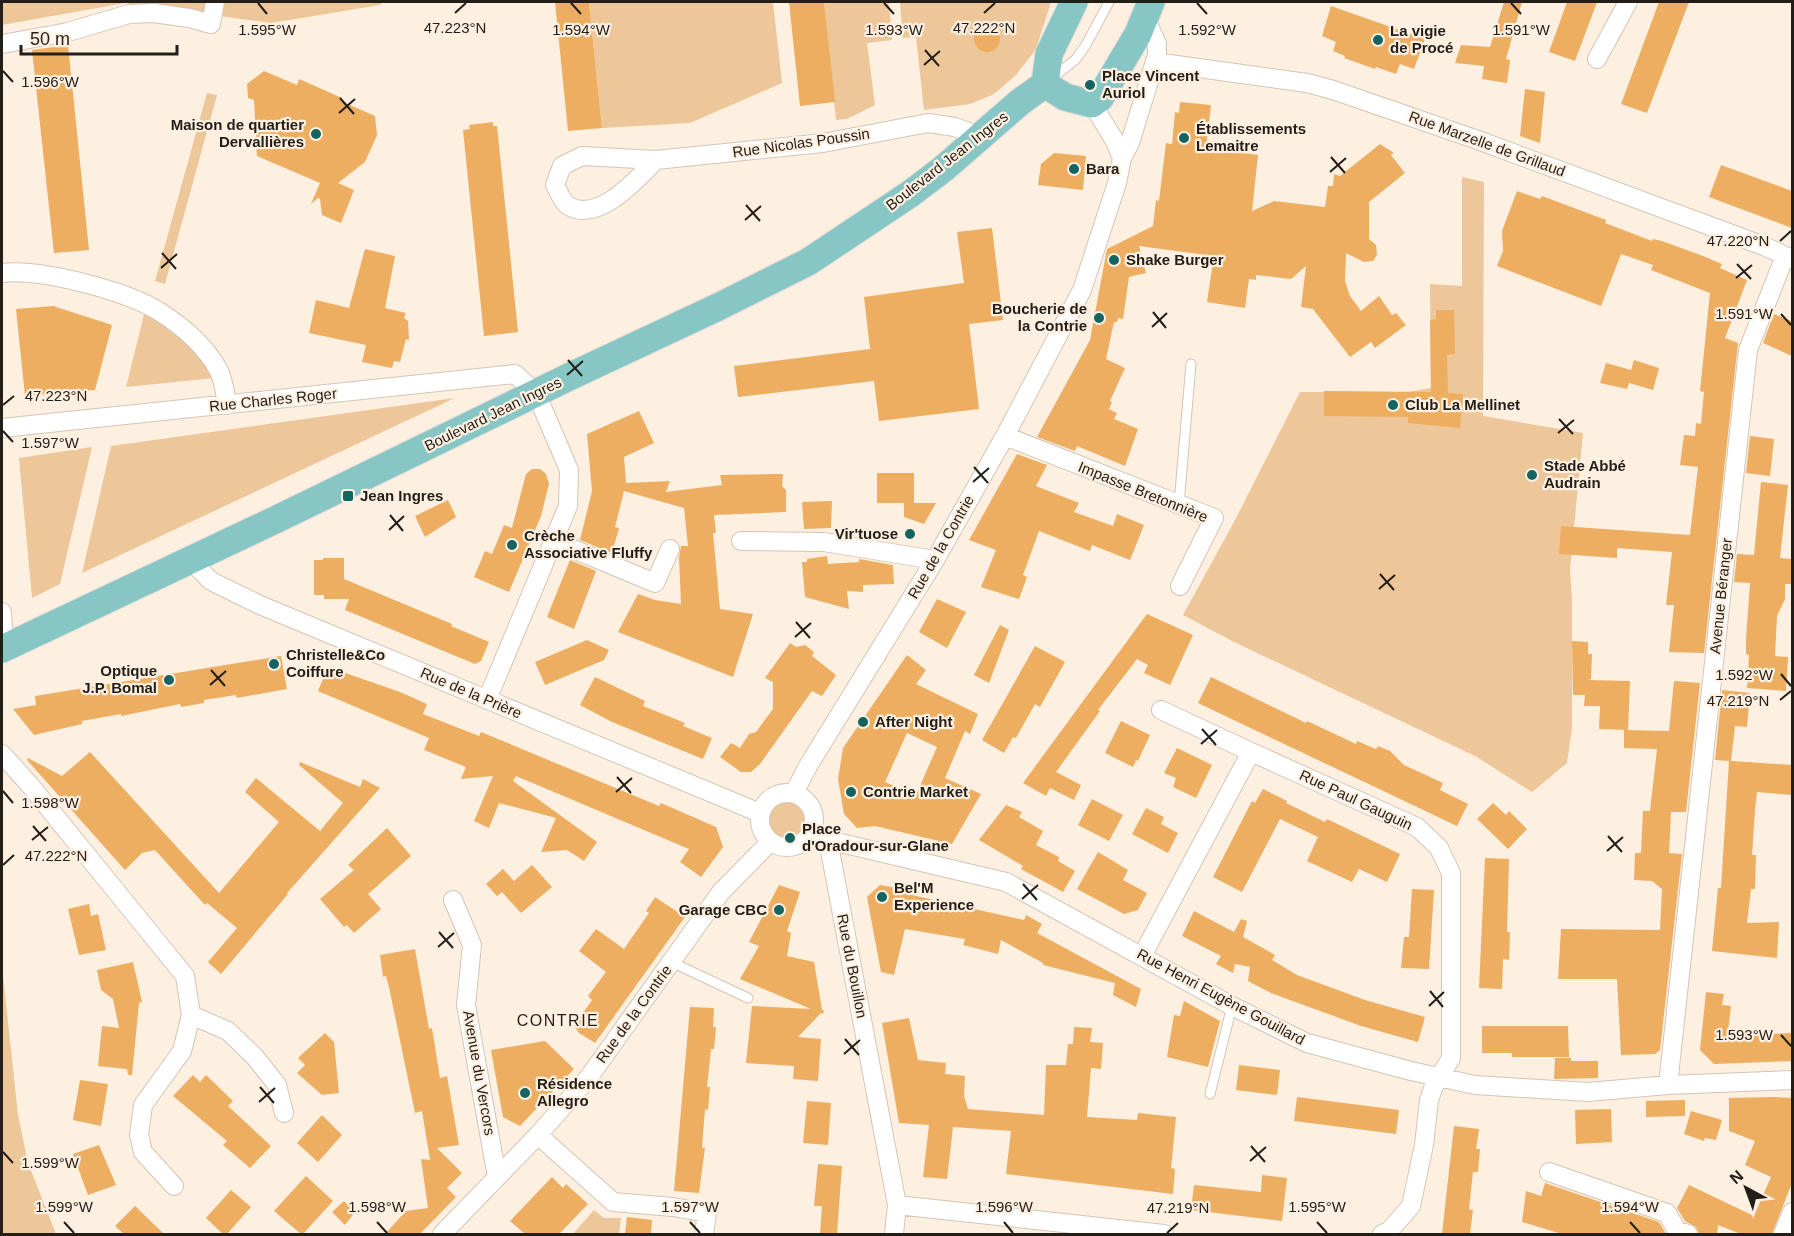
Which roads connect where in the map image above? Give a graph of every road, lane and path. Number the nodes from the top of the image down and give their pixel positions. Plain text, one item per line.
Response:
1 (215, 2) edge
2 (1074, 2) edge
3 (1109, 2) edge
4 (1628, 2) edge
5 (1148, 9) edge
6 (2, 44) edge
7 (1597, 59) dead end
8 (1163, 63) junction
9 (1045, 84) junction
10 (1092, 104) junction
11 (979, 136) junction
12 (1122, 158) junction
13 (656, 160) junction
14 (1789, 258) edge
15 (2, 273) edge
16 (1191, 364) dead end
17 (536, 393) junction
18 (227, 405) junction
19 (2, 428) edge
20 (1005, 436) junction
21 (1179, 504) junction
22 (554, 541) junction
23 (741, 541) dead end
24 (670, 549) dead end
25 (190, 560) junction
26 (935, 560) junction
27 (1180, 586) dead end
28 (2, 612) edge
29 (5, 647) edge
30 (487, 700) junction
31 (1161, 710) dead end
32 (1251, 752) junction
33 (2, 754) edge
34 (794, 793) junction
35 (760, 813) junction
36 (811, 833) junction
37 (828, 840) junction
38 (770, 842) junction
39 (453, 900) dead end
40 (1142, 956) junction
41 (671, 962) junction
42 (748, 998) dead end
43 (1232, 1006) junction
44 (191, 1015) junction
45 (1440, 1077) junction
46 (1792, 1080) edge
47 (1668, 1085) junction
48 (1210, 1094) dead end
49 (284, 1113) dead end
50 (538, 1135) junction
51 (1549, 1172) dead end
52 (497, 1177) junction
53 (174, 1186) dead end
54 (897, 1206) junction
55 (1792, 1212) edge
56 (442, 1234) edge
57 (704, 1234) edge
58 (894, 1234) edge
59 (1164, 1234) edge
60 (1382, 1234) edge
61 (1688, 1234) edge
62 (1783, 1234) edge

1 - 6 street
2 - 9 main road
3 - 9 lane
4 - 7 street
5 - 8 street
5 - 10 main road
8 - 12 street
8 - 14 street, Rue Marzelle de Grillaud
9 - 10 main road
9 - 11 main road, Boulevard Jean Ingres
10 - 12 street
11 - 13 street, Rue Nicolas Poussin
11 - 17 main road, Boulevard Jean Ingres
12 - 20 street, Rue de la Contrie
13 - 13 street, Rue Nicolas Poussin
14 - 47 street, Avenue Béranger
15 - 18 street
16 - 21 lane
17 - 18 street, Rue Charles Roger
17 - 22 street
17 - 25 main road, Boulevard Jean Ingres
18 - 19 street, Rue Charles Roger
20 - 21 street, Impasse Bretonnière
20 - 26 street, Rue de la Contrie
21 - 27 street, Impasse Bretonnière
22 - 24 street
22 - 30 street
23 - 26 street
25 - 29 main road, Boulevard Jean Ingres
25 - 30 street, Rue de la Prière
26 - 34 street, Rue de la Contrie
28 - 29 street
30 - 35 street, Rue de la Prière
31 - 32 street, Rue Paul Gauguin
32 - 40 street
32 - 45 street, Rue Paul Gauguin
33 - 44 street
34 - 35 street
34 - 36 street
35 - 38 street
36 - 37 street, Rue Henri Eugène Gouillard
36 - 38 street
37 - 40 street, Rue Henri Eugène Gouillard
37 - 54 street, Rue du Bouillon
38 - 41 street, Rue de la Contrie
39 - 52 street, Avenue du Vercors
40 - 43 street, Rue Henri Eugène Gouillard
41 - 42 lane
41 - 50 street, Rue de la Contrie
43 - 45 street, Rue Henri Eugène Gouillard
43 - 48 lane
44 - 49 street
44 - 53 street
45 - 47 street, Rue Henri Eugène Gouillard
45 - 60 street, Rue Paul Gauguin
46 - 47 street, Rue Henri Eugène Gouillard
50 - 52 street, Rue de la Contrie
50 - 57 street
51 - 61 street
52 - 56 street, Rue de la Contrie
54 - 58 street, Rue du Bouillon
54 - 59 street
55 - 62 street

